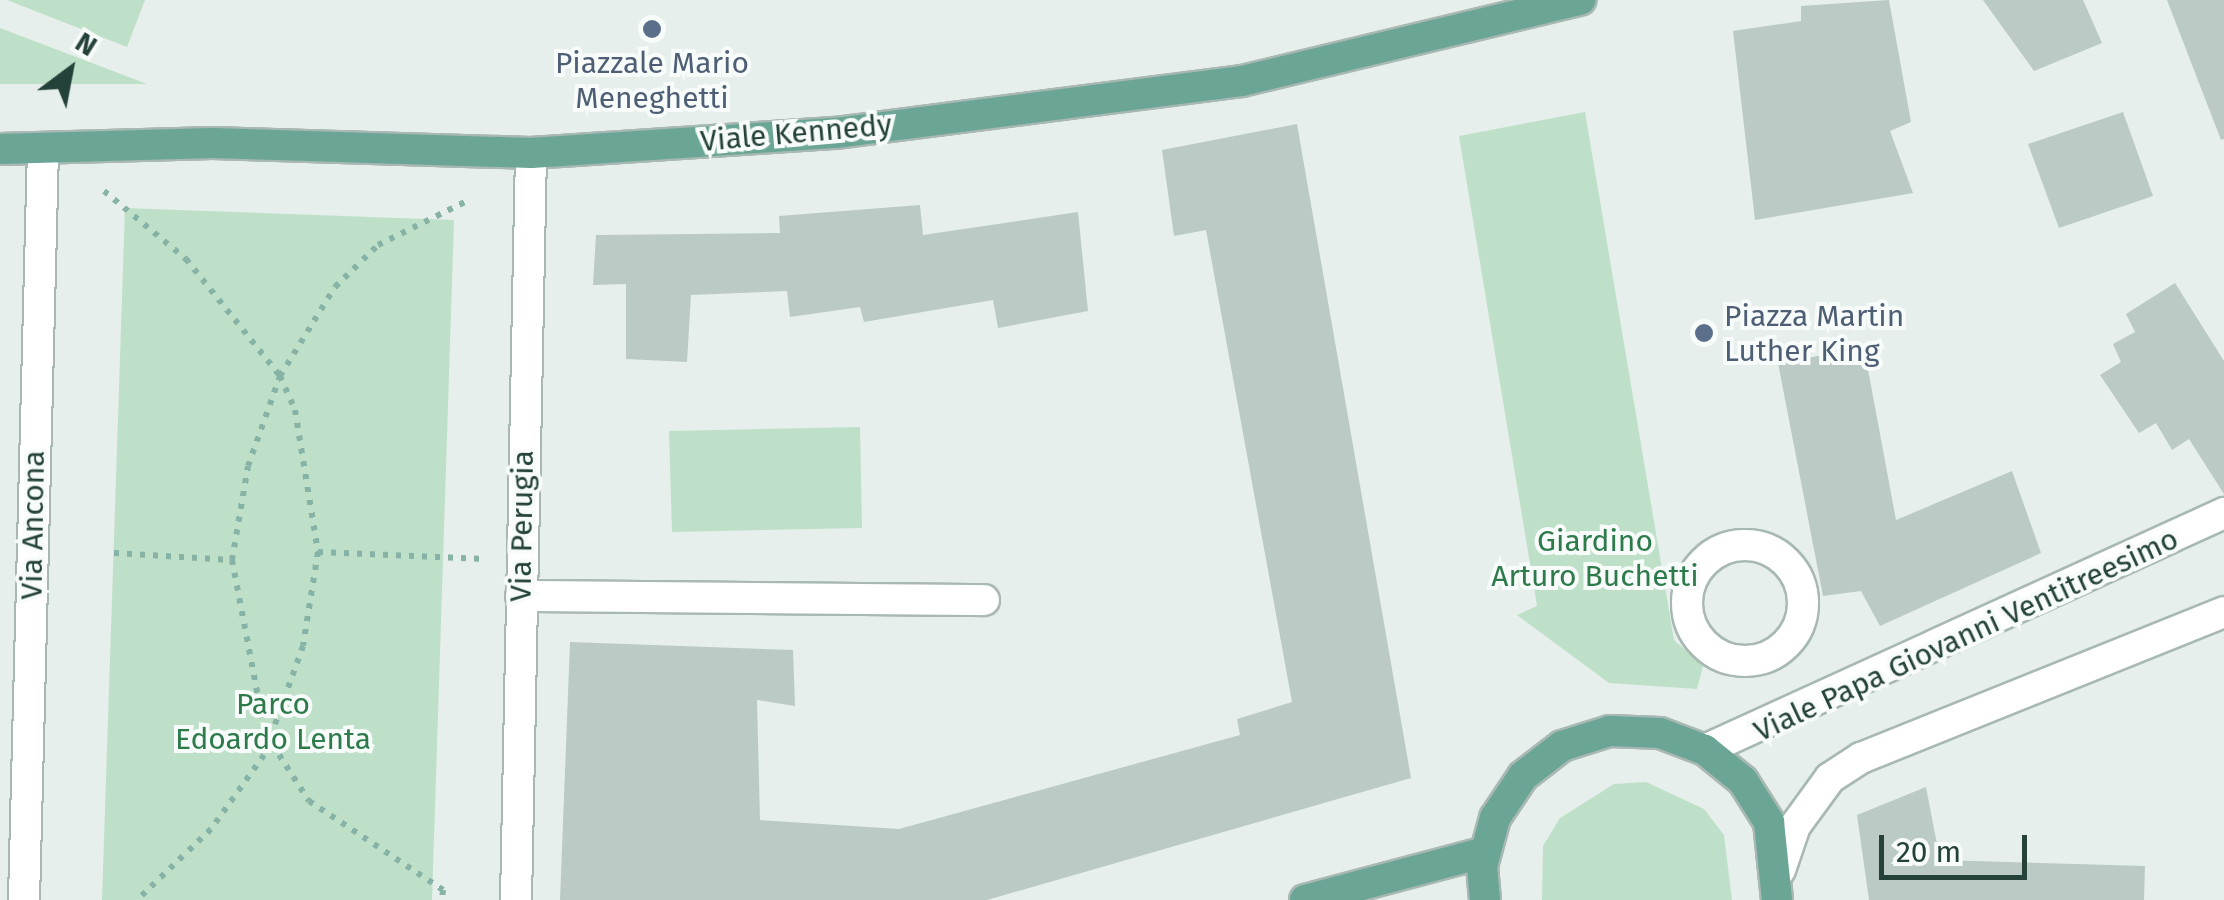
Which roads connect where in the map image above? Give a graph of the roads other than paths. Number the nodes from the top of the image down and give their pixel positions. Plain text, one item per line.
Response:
1 (1580, 0) edge
2 (0, 149) edge
3 (43, 149) junction
4 (531, 153) junction
5 (2224, 514) edge
6 (520, 596) junction
7 (984, 600) dead end
8 (2224, 612) edge
9 (1705, 750) junction
10 (1485, 852) junction
11 (1779, 885) edge
12 (24, 900) edge
13 (516, 900) edge
14 (1306, 900) edge
15 (1484, 900) edge

1 - 4 main road, Viale Kennedy
2 - 3 main road, Viale Kennedy
3 - 4 main road, Viale Kennedy
3 - 12 street, Via Ancona
4 - 6 street, Via Perugia
5 - 9 street, Viale Papa Giovanni Ventitreesimo
6 - 7 street
6 - 13 street, Via Perugia
8 - 11 street
9 - 10 main road
9 - 11 main road
10 - 14 main road
10 - 15 main road

